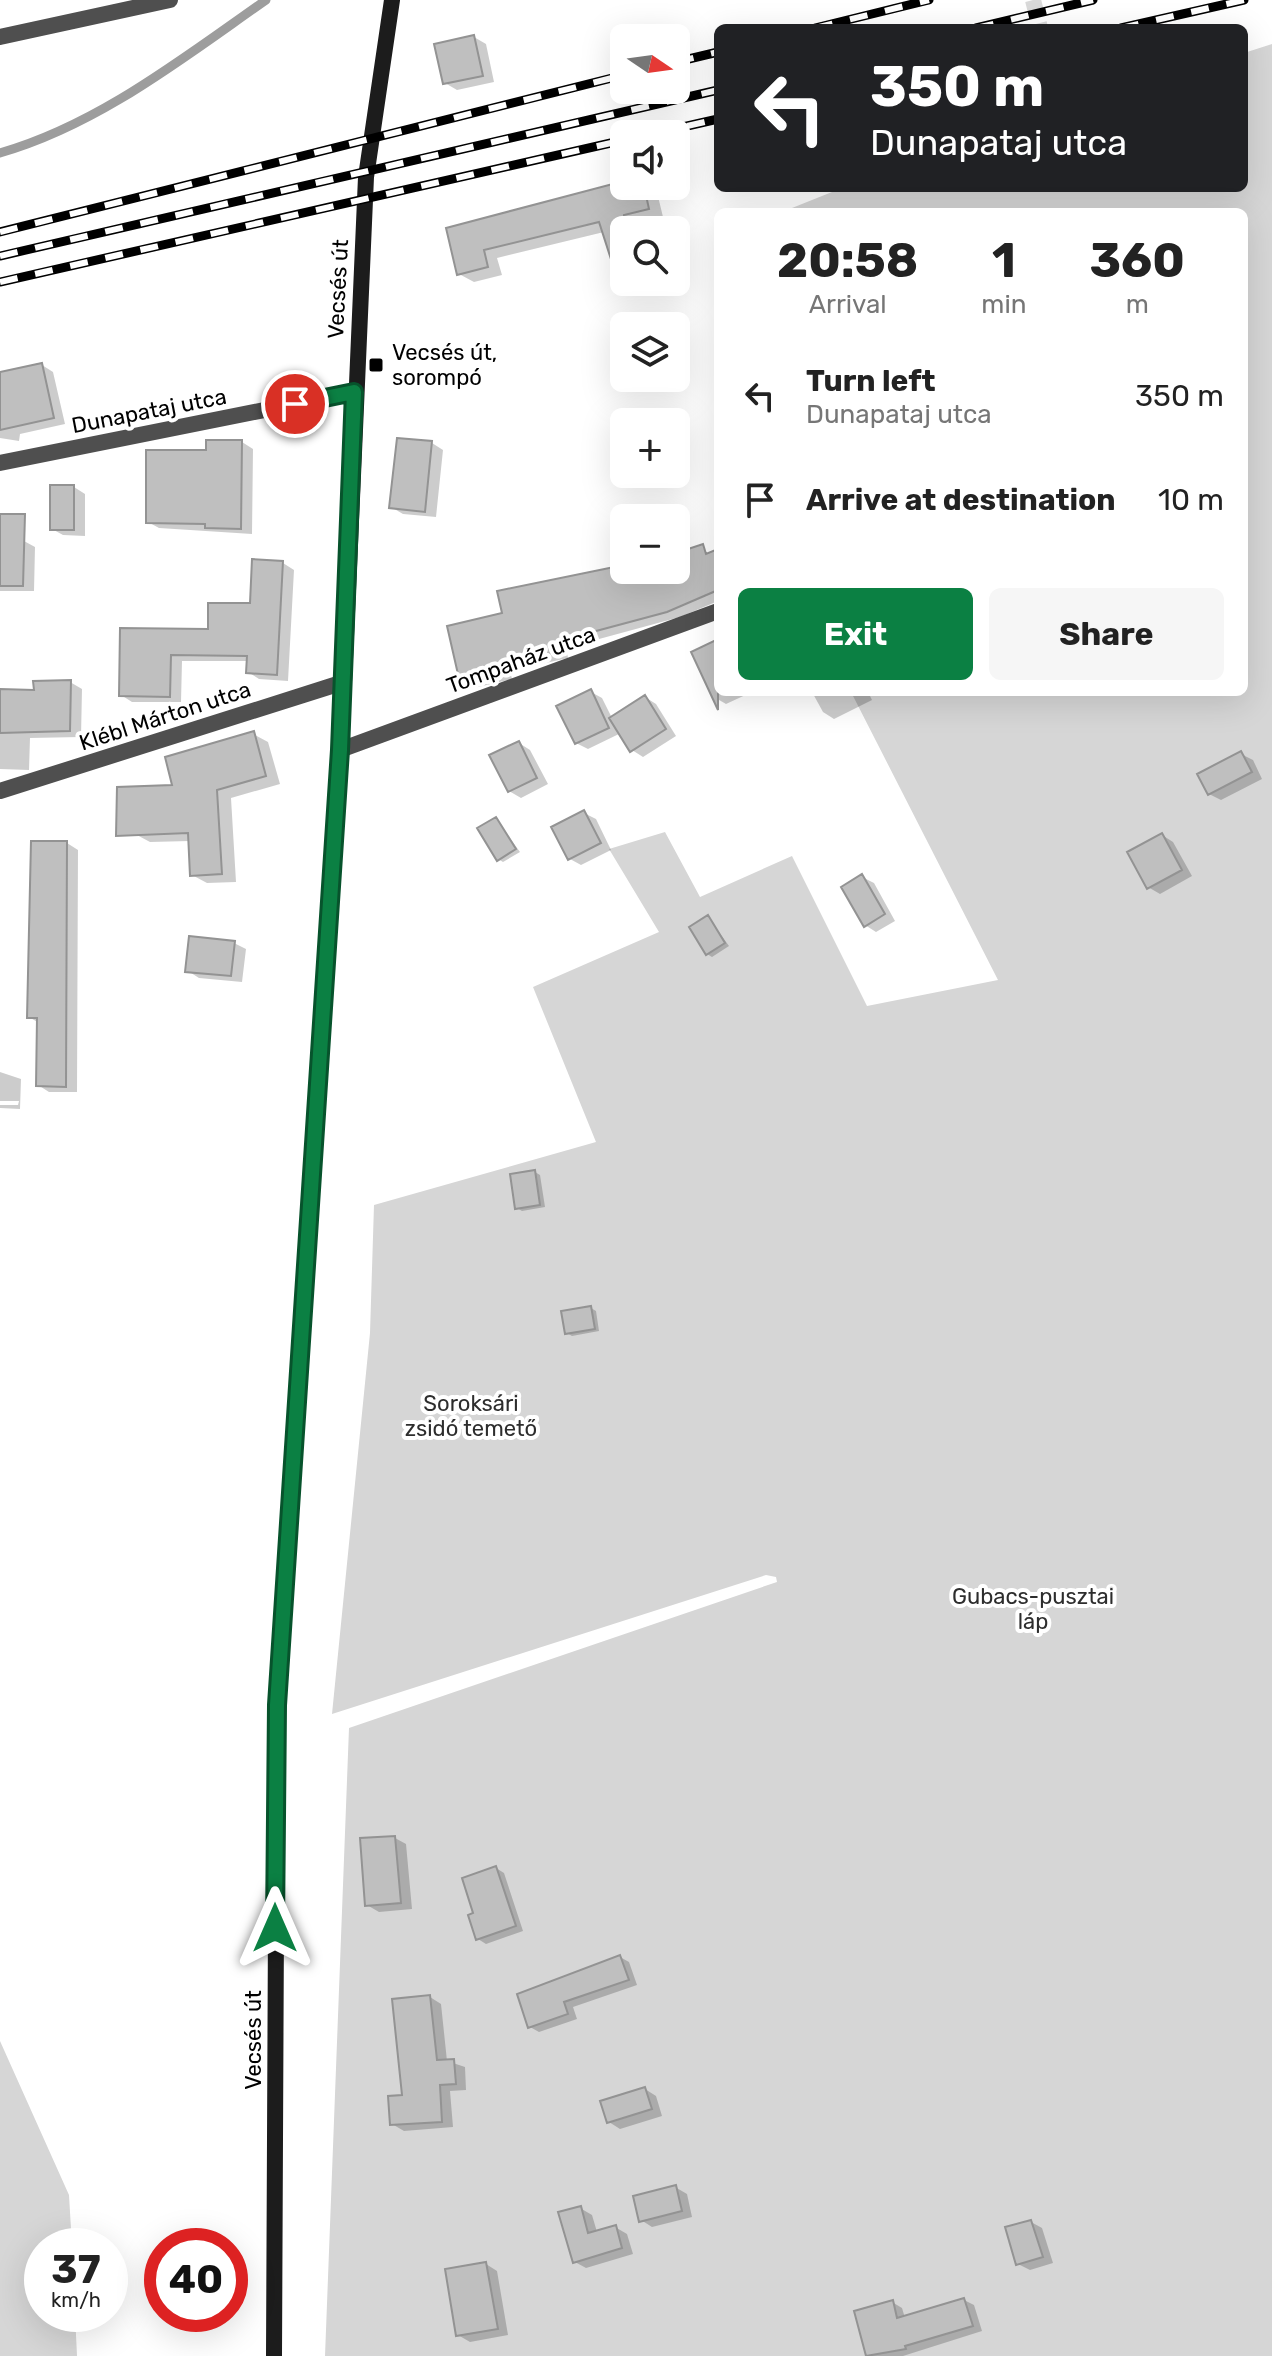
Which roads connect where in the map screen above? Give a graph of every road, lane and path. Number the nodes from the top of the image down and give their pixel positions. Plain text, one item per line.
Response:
1 (170, 0) edge
2 (392, 0) edge
3 (0, 37) edge
4 (354, 392) junction
5 (0, 463) edge
6 (714, 612) edge
7 (344, 682) junction
8 (340, 750) junction
9 (0, 791) edge
10 (274, 2356) edge

1 - 3 street
2 - 4 street, Vecsés út
4 - 5 street, Dunapataj utca
4 - 7 street, Vecsés út
6 - 8 street, Tompaház utca
7 - 8 street, Vecsés út
7 - 9 street, Klébl Márton utca
8 - 10 street, Vecsés út

